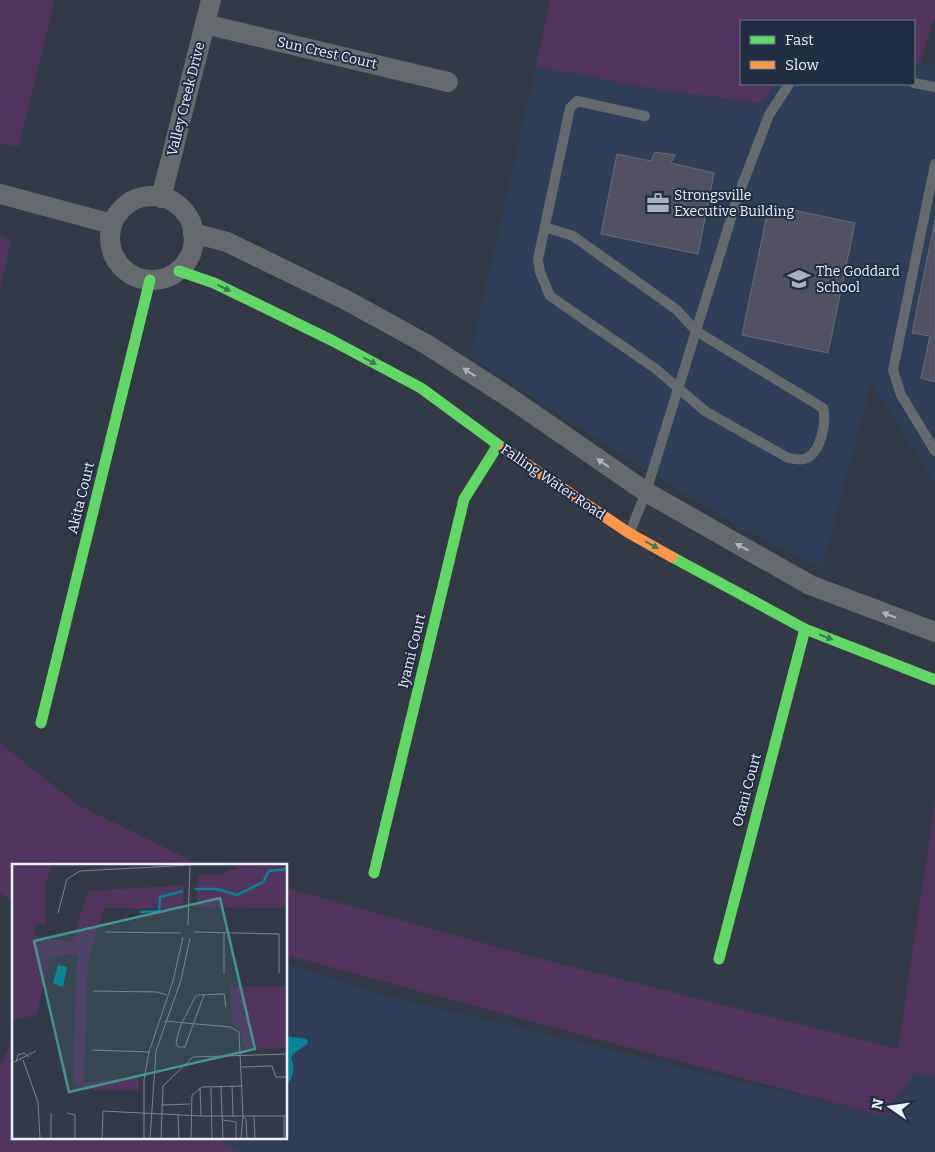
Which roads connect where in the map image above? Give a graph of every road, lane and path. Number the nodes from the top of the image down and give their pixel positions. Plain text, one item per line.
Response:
1 (211, 0) edge
2 (205, 24) junction
3 (448, 82) dead end
4 (915, 83) edge
5 (788, 85) edge
6 (935, 87) edge
7 (645, 116) dead end
8 (935, 164) edge
9 (0, 194) edge
10 (162, 198) junction
11 (112, 224) junction
12 (545, 227) junction
13 (193, 233) junction
14 (179, 271) junction
15 (150, 280) junction
16 (696, 331) junction
17 (678, 389) junction
18 (498, 445) junction
19 (935, 451) edge
20 (646, 492) junction
21 (629, 533) junction
22 (805, 629) junction
23 (935, 632) edge
24 (935, 680) edge
25 (41, 723) dead end
26 (374, 873) dead end
27 (719, 959) dead end

1 - 2 street, Valley Creek Drive
2 - 3 street, Sun Crest Court
2 - 10 street, Valley Creek Drive
4 - 6 lane
5 - 16 lane
7 - 12 lane
8 - 19 lane
9 - 11 street
10 - 11 street
10 - 13 street
11 - 15 street
12 - 16 lane
12 - 17 lane
13 - 14 street
20 -> 13 street
14 - 15 street
14 -> 18 street, Falling Water Road
15 - 25 street, Akita Court
16 - 17 lane
16 - 17 lane
17 - 20 lane
18 - 21 street, Falling Water Road
18 - 26 street, Iyami Court
20 - 21 lane
23 -> 20 street
21 -> 22 street, Falling Water Road
22 -> 24 street, Falling Water Road
22 - 27 street, Otani Court

